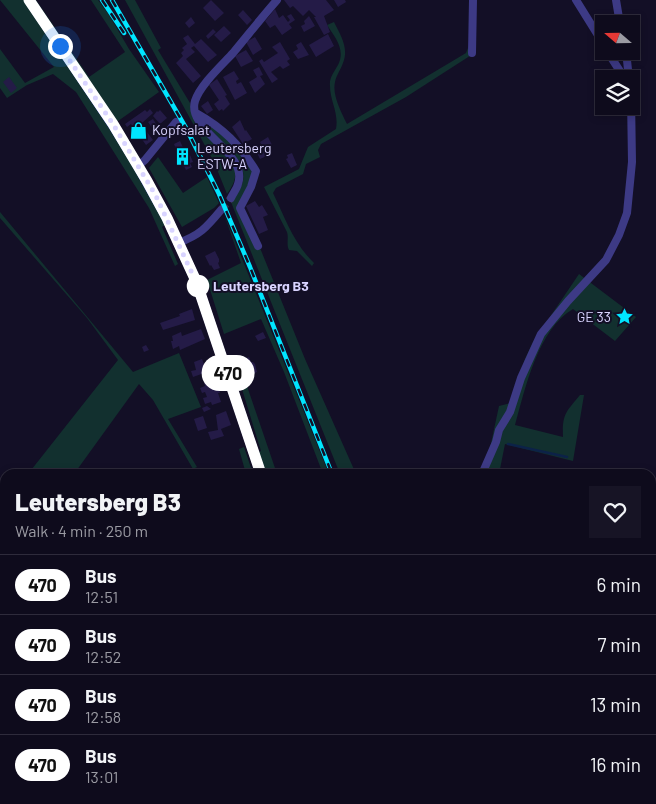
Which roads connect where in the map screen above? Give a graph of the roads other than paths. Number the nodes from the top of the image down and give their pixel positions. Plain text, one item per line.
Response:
1 (28, 0) edge
2 (277, 0) edge
3 (473, 0) edge
4 (576, 0) edge
5 (616, 0) edge
6 (618, 15) edge
7 (595, 31) edge
8 (472, 53) dead end
9 (196, 113) junction
10 (631, 115) edge
11 (176, 122) dead end
12 (138, 166) junction
13 (231, 198) tunnel mouth
14 (221, 210) tunnel mouth
15 (178, 243) junction
16 (258, 246) dead end
17 (259, 469) edge
18 (484, 469) edge

1 - 12 street
2 - 9 street
3 - 8 street
4 - 7 street
5 - 6 street
9 - 13 street
9 - 16 street
10 - 18 street
11 - 12 street
12 - 15 street
14 - 15 street
15 - 17 street

